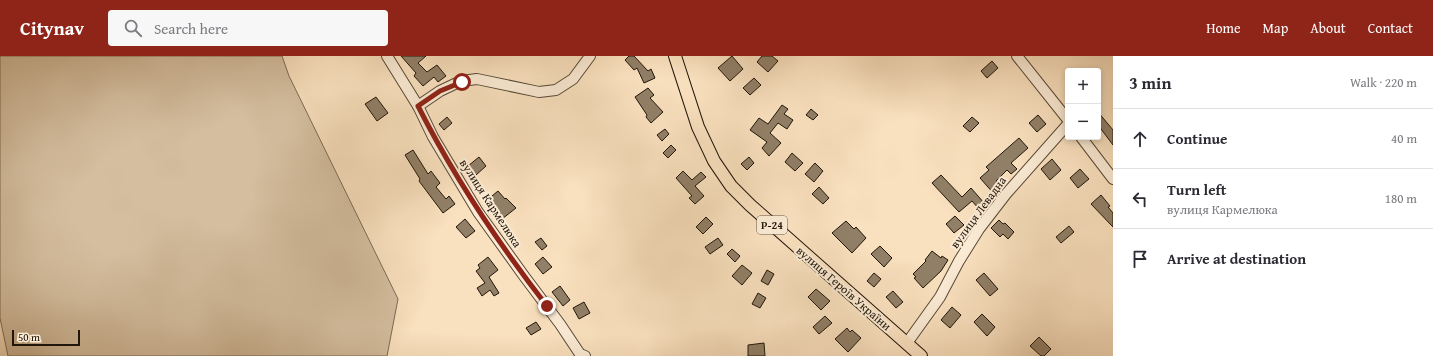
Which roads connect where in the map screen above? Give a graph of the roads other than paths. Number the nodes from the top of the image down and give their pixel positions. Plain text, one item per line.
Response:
1 (387, 56) edge
2 (590, 56) edge
3 (675, 56) edge
4 (1017, 56) edge
5 (418, 106) junction
6 (1065, 116) edge
7 (1065, 127) edge
8 (1083, 140) edge
9 (1113, 179) edge
10 (907, 343) junction
11 (916, 355) edge
12 (584, 356) edge

1 - 5 street, вулиця Кармелюка
2 - 5 street
3 - 10 main road, вулиця Героїв України / Р-24
4 - 6 street
5 - 12 street, вулиця Кармелюка
7 - 10 street, вулиця Левадна
8 - 9 street
10 - 11 main road, вулиця Героїв України / Р-24

